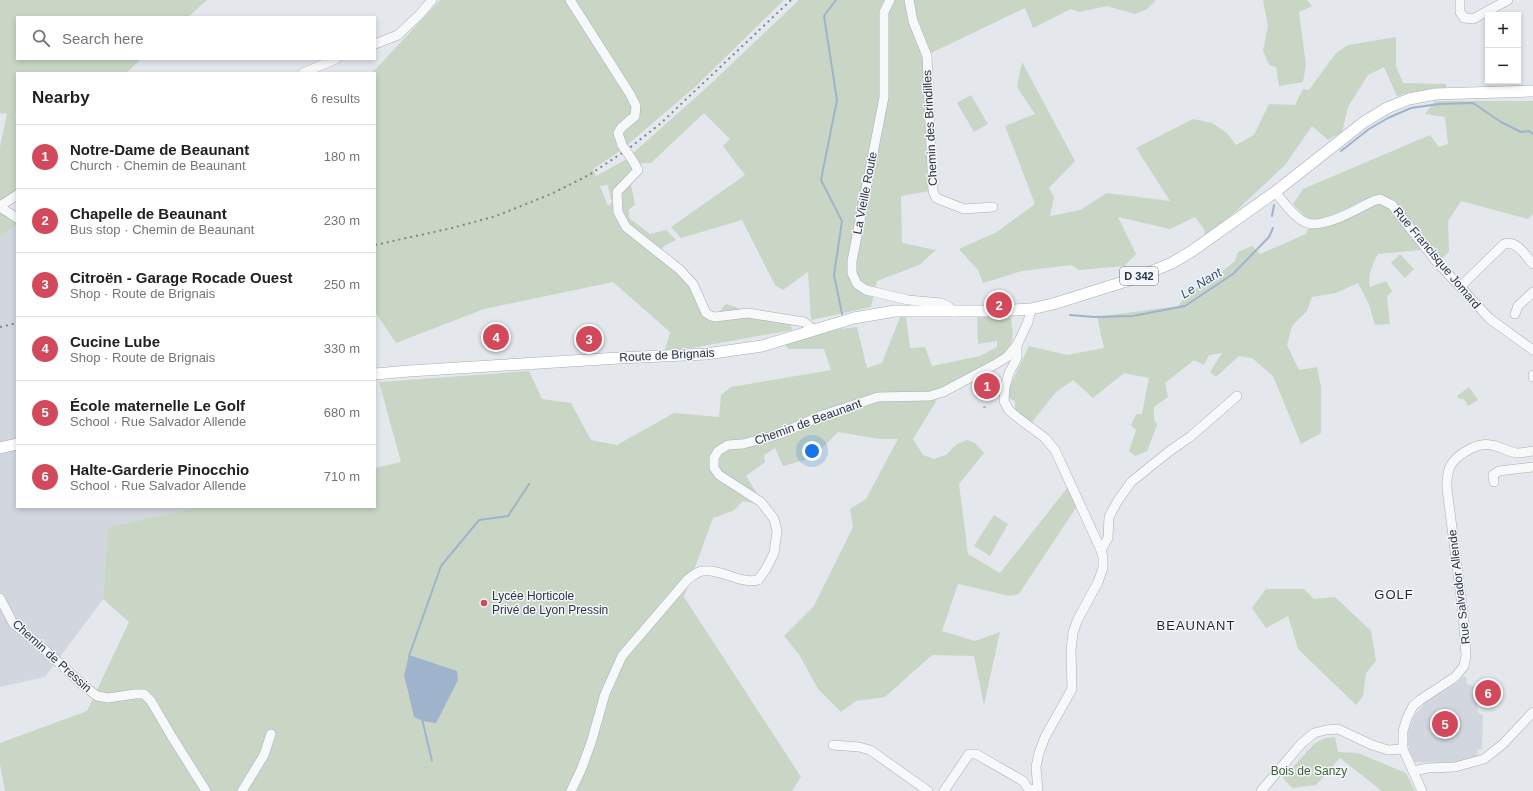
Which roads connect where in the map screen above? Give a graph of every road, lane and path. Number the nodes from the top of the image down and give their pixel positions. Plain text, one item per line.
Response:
1 (432, 0) edge
2 (570, 0) edge
3 (890, 0) edge
4 (909, 0) edge
5 (1460, 0) edge
6 (1508, 0) edge
7 (376, 44) edge
8 (334, 60) edge
9 (304, 72) edge
10 (1533, 91) edge
11 (1274, 192) junction
12 (16, 197) edge
13 (0, 207) edge
14 (993, 207) dead end
15 (16, 217) edge
16 (1533, 264) edge
17 (1460, 287) junction
18 (1533, 292) edge
19 (1031, 308) junction
20 (954, 312) junction
21 (1515, 314) dead end
22 (813, 329) junction
23 (1017, 345) junction
24 (1533, 350) edge
25 (376, 374) edge
26 (1237, 396) dead end
27 (16, 444) edge
28 (0, 448) edge
29 (1533, 451) edge
30 (1533, 467) edge
31 (1494, 482) dead end
32 (1101, 550) junction
33 (0, 598) edge
34 (1533, 712) edge
35 (271, 734) dead end
36 (833, 745) dead end
37 (1403, 749) junction
38 (1412, 771) junction
39 (1033, 790) edge
40 (206, 791) edge
41 (242, 791) edge
42 (572, 791) edge
43 (928, 791) edge
44 (944, 791) edge
45 (1261, 791) edge
46 (1422, 791) edge

1 - 7 street
2 - 22 street, bridge
3 - 20 street, La Vieille Route
4 - 14 street, Chemin des Brindilles
5 - 6 street
8 - 9 street
10 - 11 main road, D 342
11 - 17 street, Rue Francisque Jomard
11 - 19 main road, D 342
12 - 13 street
13 - 15 street
16 - 17 street
17 - 24 street, Rue Francisque Jomard
18 - 21 street
19 - 20 main road, D 342
19 - 23 street, Chemin de Beaunant
20 - 22 main road, Route de Brignais / D 342
22 - 25 main road, Route de Brignais / D 342
23 - 32 street
23 - 42 street, Chemin de Beaunant
26 - 32 street
27 - 28 main road
29 - 37 street, Rue Salvador Allende
30 - 31 street
32 - 39 street
33 - 40 street, Chemin de Pressin
34 - 38 street
35 - 41 street
36 - 43 street
37 - 38 street, Rue Salvador Allende
37 - 45 street
38 - 46 street, Rue Salvador Allende
39 - 44 street

